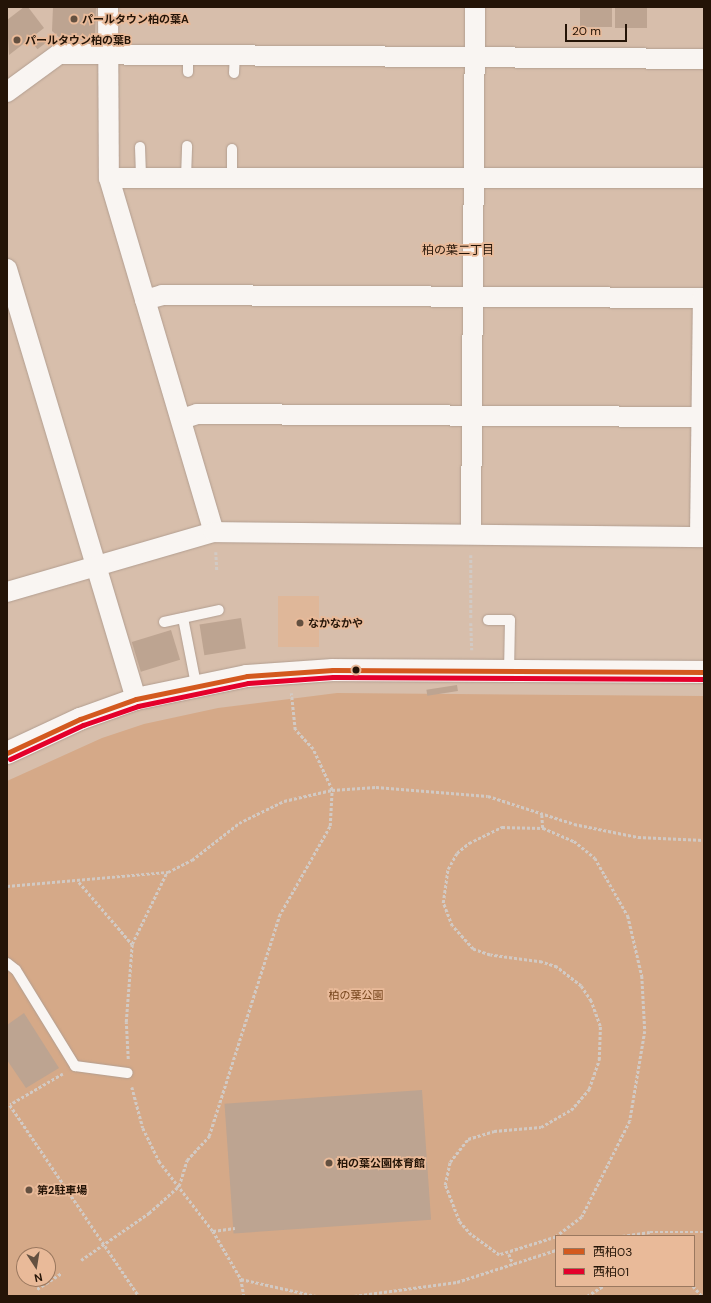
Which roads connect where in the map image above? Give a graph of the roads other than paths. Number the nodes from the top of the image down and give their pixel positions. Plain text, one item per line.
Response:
1 (108, 7) edge
2 (475, 7) edge
3 (107, 54) junction
4 (474, 57) junction
5 (704, 59) edge
6 (7, 92) edge
7 (187, 146) dead end
8 (140, 147) dead end
9 (232, 149) dead end
10 (474, 177) junction
11 (109, 178) junction
12 (141, 178) junction
13 (186, 178) junction
14 (232, 178) junction
15 (704, 178) edge
16 (7, 268) edge
17 (12, 292) edge
18 (473, 296) junction
19 (704, 298) edge
20 (145, 300) junction
21 (472, 414) junction
22 (702, 417) junction
23 (182, 419) junction
24 (214, 532) junction
25 (471, 532) junction
26 (702, 537) edge
27 (95, 566) junction
28 (7, 592) edge
29 (219, 610) dead end
30 (183, 618) junction
31 (488, 620) dead end
32 (164, 622) dead end
33 (509, 671) junction
34 (704, 672) edge
35 (196, 684) junction
36 (136, 699) junction
37 (7, 753) edge
38 (7, 963) edge
39 (128, 1073) road end

1 - 3 street
2 - 4 street
3 - 4 street
3 - 6 street
3 - 11 street
4 - 5 street
4 - 10 street
7 - 13 lane
8 - 12 lane
9 - 14 lane
10 - 14 street
10 - 15 street
10 - 18 street
11 - 12 street
11 - 20 street
12 - 13 street
13 - 14 street
16 - 17 street
17 - 27 street
18 - 19 street
18 - 20 street
18 - 21 street
19 - 22 street
20 - 23 street
21 - 22 street
21 - 23 street
21 - 25 street
22 - 26 street
23 - 24 street
24 - 25 street
24 - 27 street
25 - 26 street
27 - 28 street
27 - 36 street
29 - 30 lane
30 - 32 lane
30 - 35 lane
31 - 33 lane
33 - 34 street
33 - 35 street
35 - 36 street
36 - 37 street
38 - 39 lane

